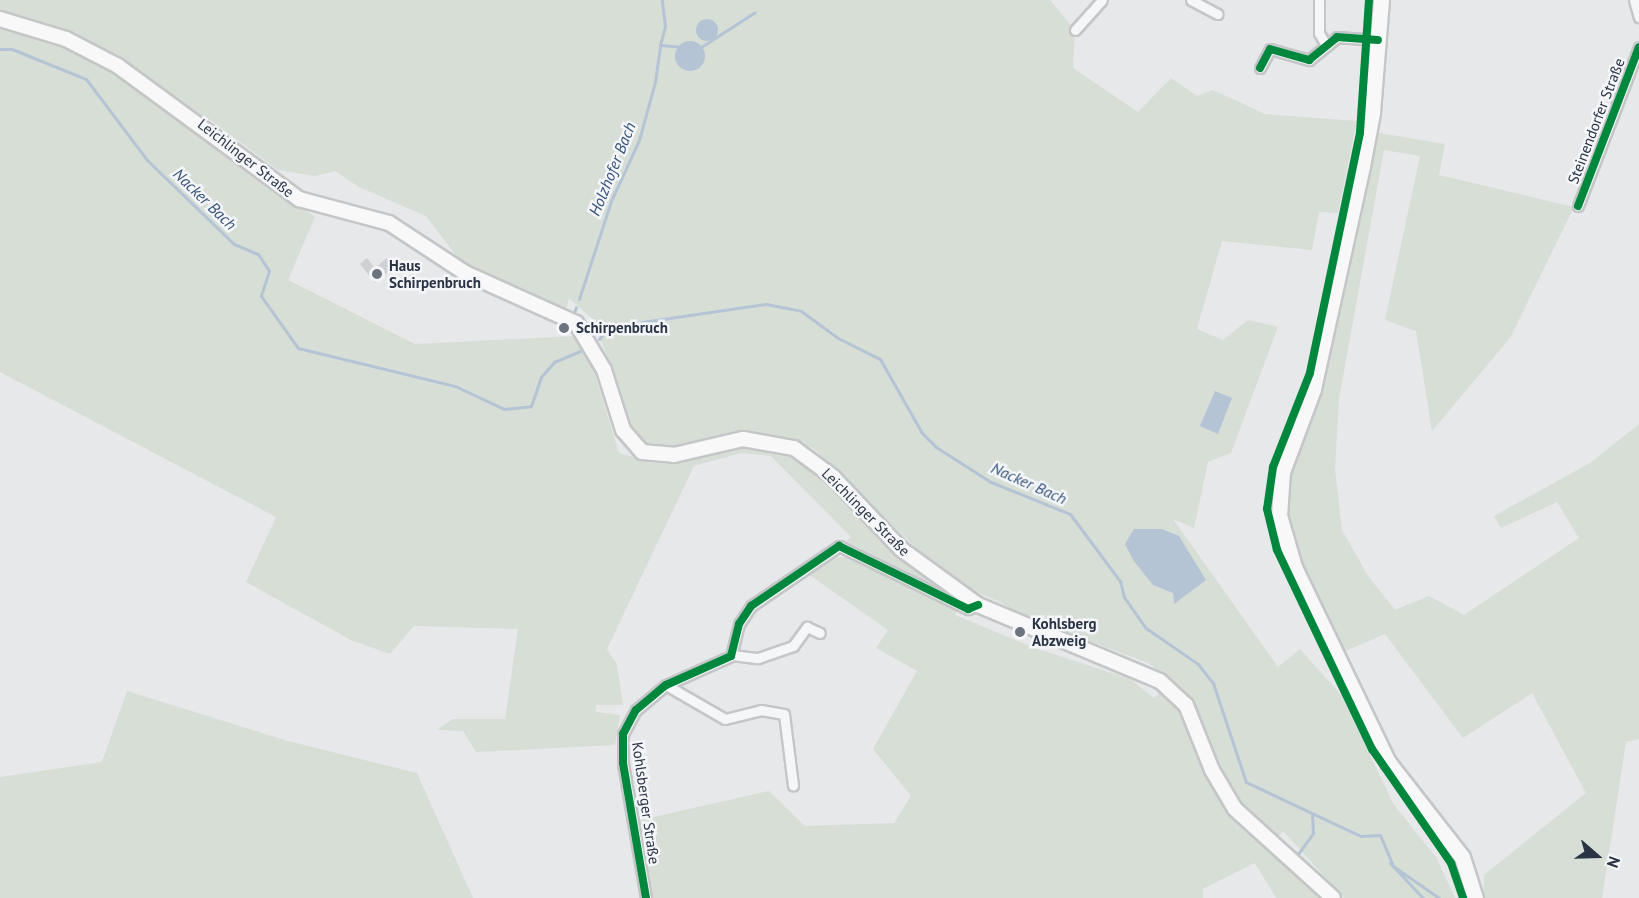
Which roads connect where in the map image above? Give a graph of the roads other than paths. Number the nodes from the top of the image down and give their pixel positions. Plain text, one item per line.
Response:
1 (1102, 0) edge
2 (1191, 0) edge
3 (1319, 0) edge
4 (1381, 0) edge
5 (1634, 0) edge
6 (1216, 14) dead end
7 (1639, 17) edge
8 (0, 19) edge
9 (1075, 30) dead end
10 (1378, 40) junction
11 (1326, 45) junction
12 (1639, 47) edge
13 (1260, 68) dead end
14 (1578, 206) dead end
15 (978, 605) junction
16 (820, 633) dead end
17 (732, 655) junction
18 (666, 685) junction
19 (793, 785) dead end
20 (646, 898) edge
21 (1334, 898) edge
22 (1476, 898) edge

1 - 9 street
2 - 6 street
3 - 11 street
4 - 10 main road
5 - 7 street
8 - 15 main road, Leichlinger Straße
10 - 11 street
10 - 22 main road
11 - 13 street
12 - 14 street, Steinendorfer Straße
15 - 17 street
15 - 21 main road, Leichlinger Straße
16 - 17 street
17 - 18 street, Kohlsberger Straße
18 - 19 street
18 - 20 street, Kohlsberger Straße

